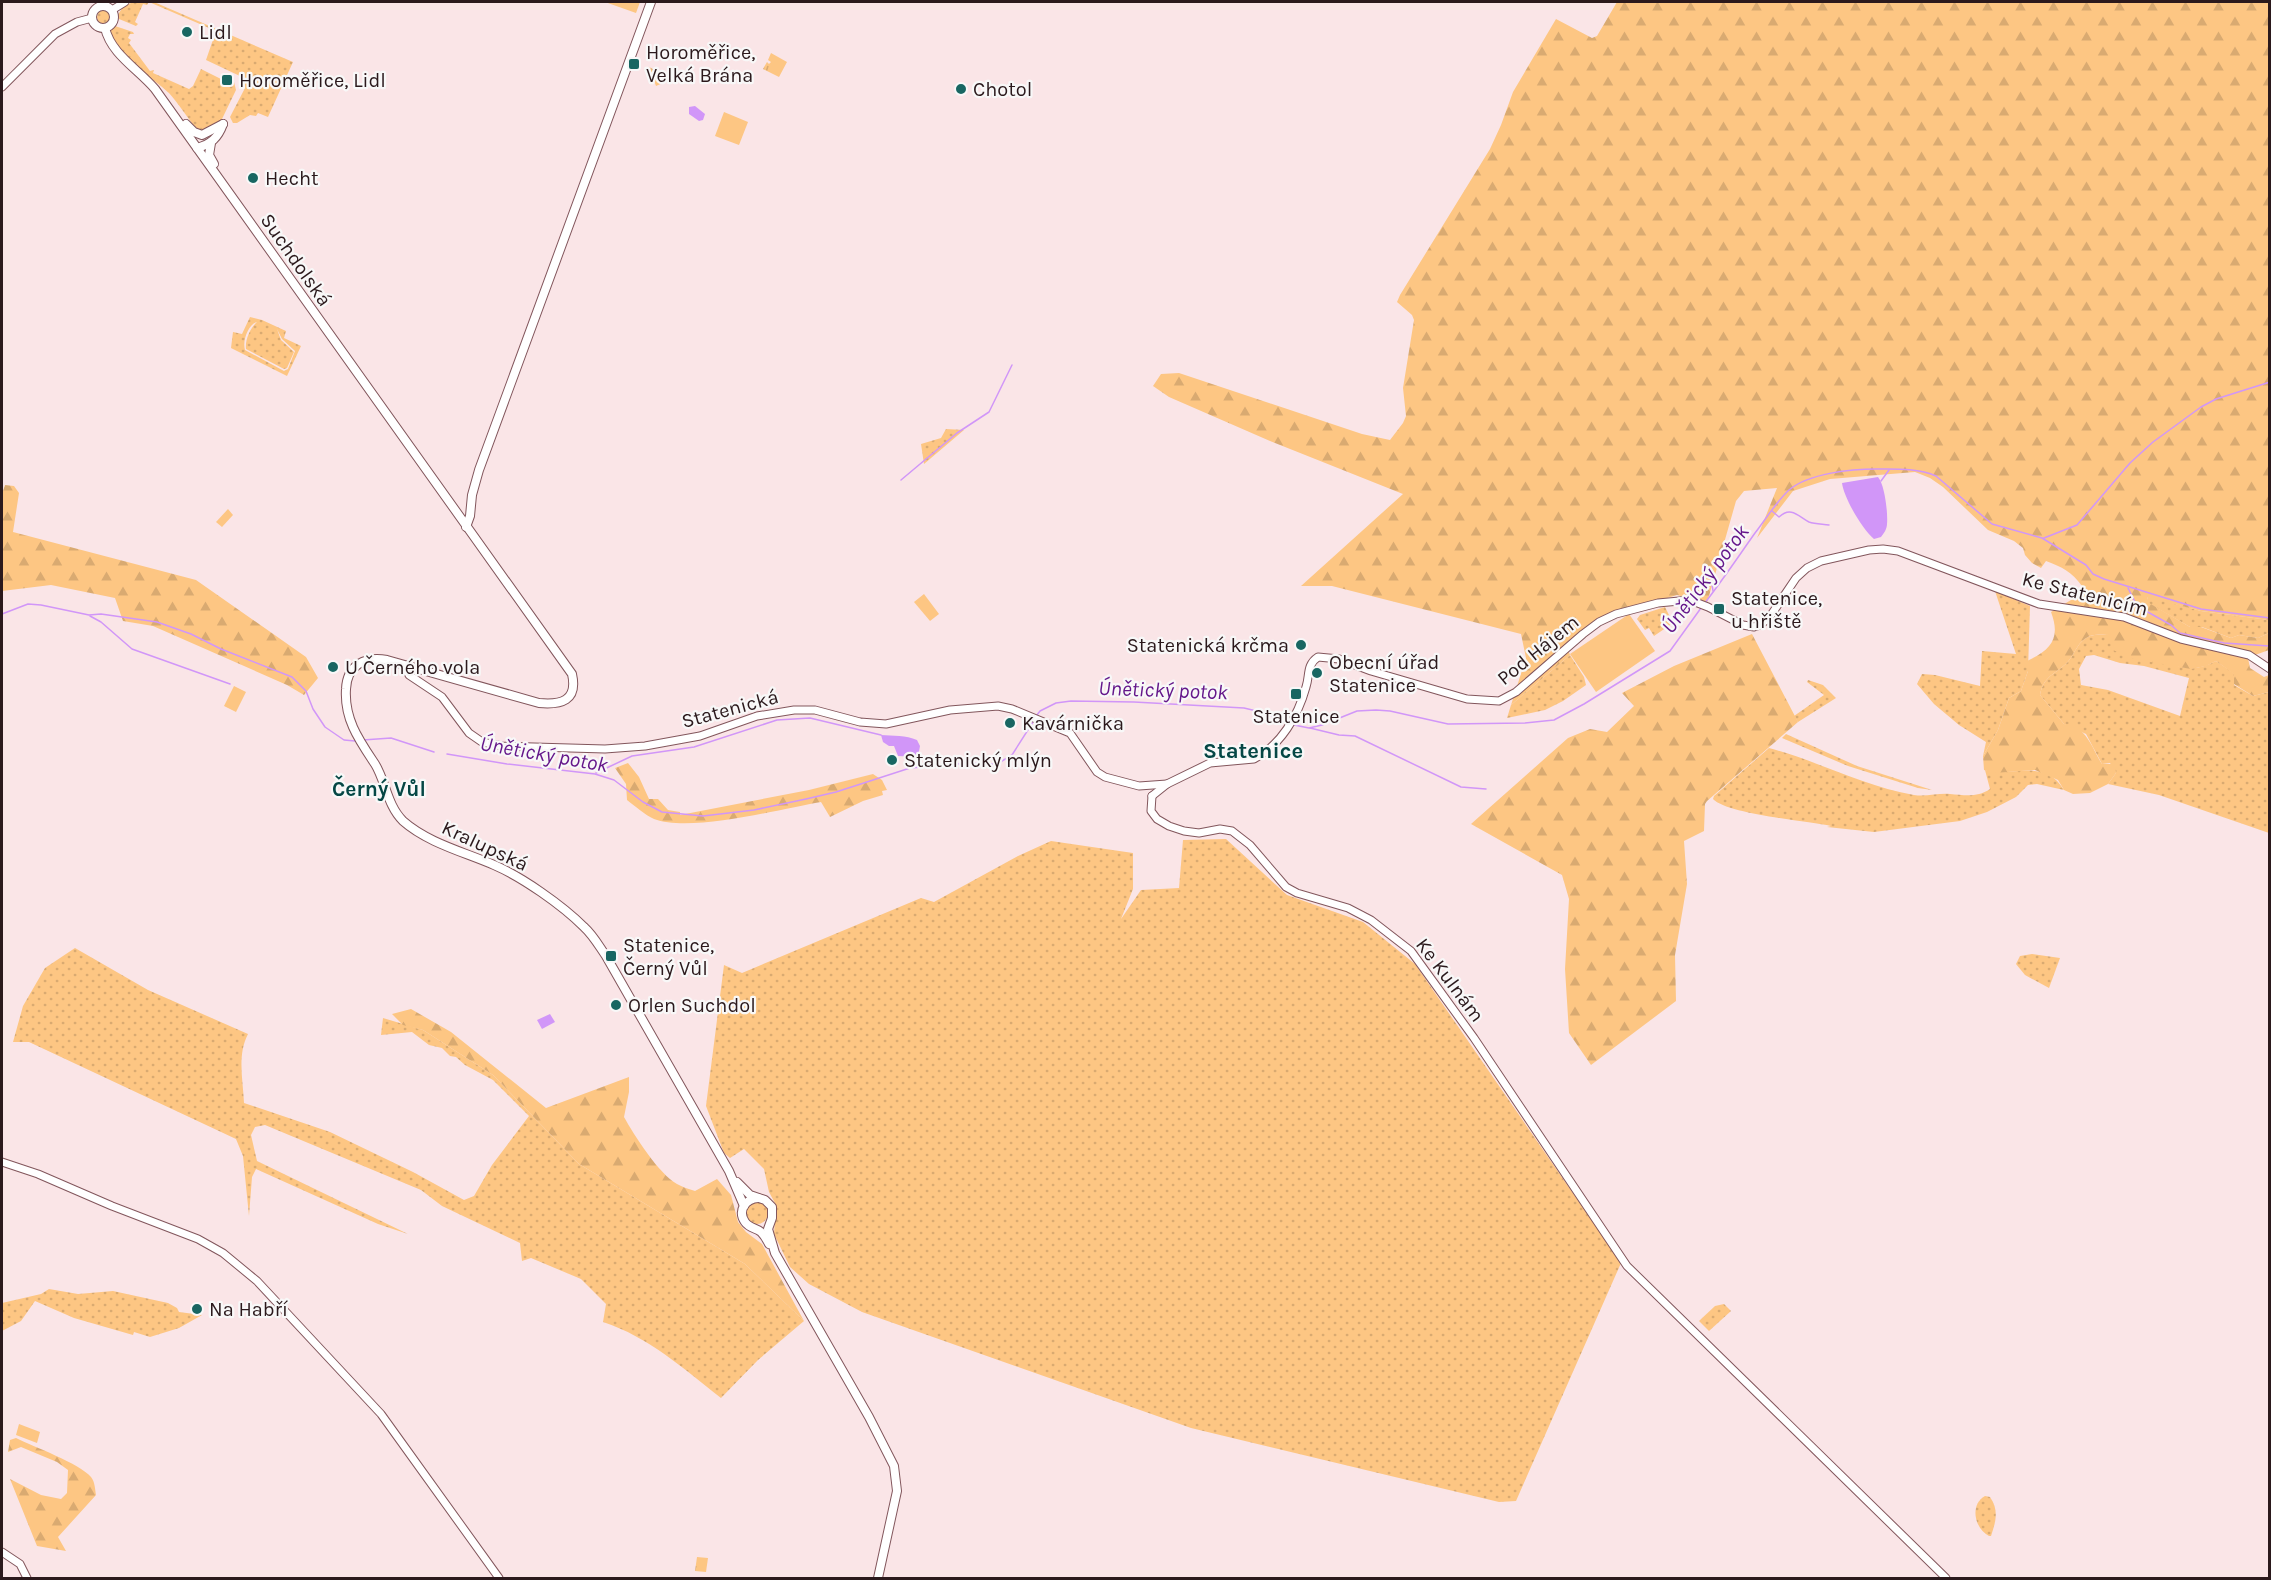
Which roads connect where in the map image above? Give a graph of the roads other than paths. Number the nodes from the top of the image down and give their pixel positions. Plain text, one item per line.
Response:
1 (125, 2) edge
2 (650, 2) edge
3 (95, 5) edge
4 (112, 10) junction
5 (92, 18) junction
6 (105, 28) junction
7 (2, 87) edge
8 (160, 97) junction
9 (220, 126) junction
10 (211, 143) junction
11 (197, 148) junction
12 (226, 190) junction
13 (458, 516) joint
14 (466, 527) junction
15 (1748, 627) joint
16 (1311, 663) joint
17 (407, 665) junction
18 (2270, 669) edge
19 (1167, 784) junction
20 (1139, 786) junction
21 (1152, 796) junction
22 (2, 1162) edge
23 (729, 1171) junction
24 (758, 1198) junction
25 (744, 1206) junction
26 (769, 1224) junction
27 (755, 1229) junction
28 (775, 1253) junction
29 (2, 1552) edge
30 (27, 1578) edge
31 (499, 1578) edge
32 (878, 1578) edge
33 (1946, 1578) edge

1 - 4 street
2 - 14 main road
3 - 4 main road
3 - 5 main road
4 - 6 main road
5 - 6 main road, Suchdolská
5 - 7 street
6 - 8 main road, Suchdolská
8 - 9 main road
8 - 11 main road, Suchdolská
9 - 10 main road
9 - 11 main road
10 - 11 main road
10 - 12 main road
11 - 12 main road, Suchdolská
12 - 13 main road, Suchdolská
13 - 14 main road, Kralupská
14 - 17 main road, Kralupská
15 - 16 street, Pod Hájem
15 - 18 street, Ke Statenicím
16 - 19 street, Statenická
17 - 20 street, Statenická
17 - 23 main road, Kralupská
19 - 20 street, Statenická
19 - 21 street, Statenická
20 - 21 street, Statenická
21 - 33 street, Ke Kulnám
22 - 31 street
23 - 24 main road
23 - 25 main road, Kralupská
24 - 25 main road
24 - 26 main road
25 - 27 main road
26 - 27 main road
26 - 28 main road
27 - 28 main road
28 - 32 main road
29 - 30 street

